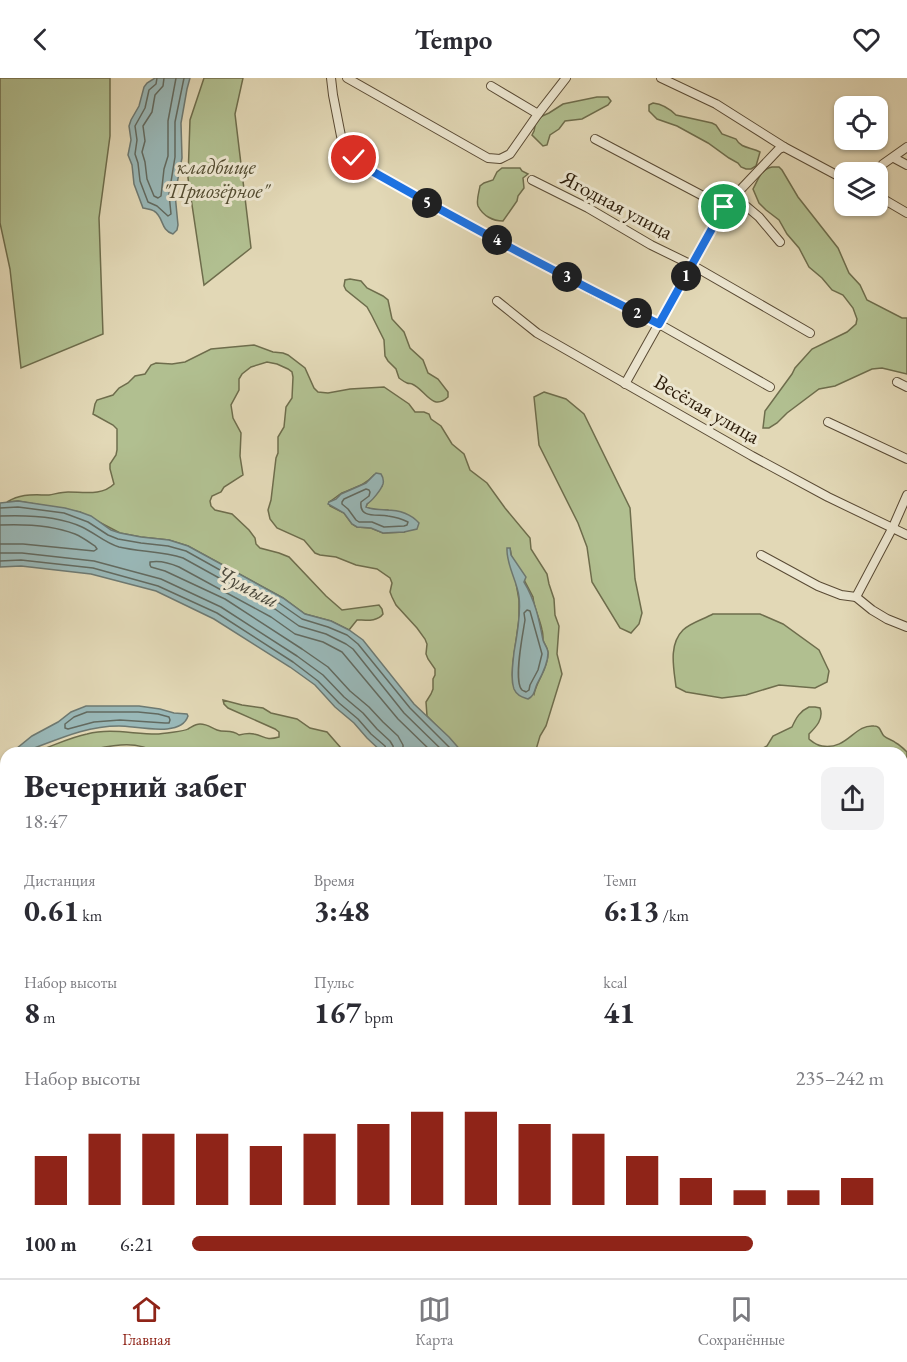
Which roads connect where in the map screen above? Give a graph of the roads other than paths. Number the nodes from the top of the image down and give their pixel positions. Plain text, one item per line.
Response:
1 (331, 78) edge
2 (347, 78) edge
3 (566, 78) edge
4 (661, 78) edge
5 (491, 87) dead end
6 (538, 114) junction
7 (595, 139) dead end
8 (784, 147) junction
9 (907, 147) edge
10 (894, 158) junction
11 (887, 162) edge
12 (907, 165) edge
13 (834, 174) edge
14 (532, 180) dead end
15 (734, 196) junction
16 (888, 202) edge
17 (724, 207) junction
18 (907, 213) edge
19 (780, 242) dead end
20 (692, 265) junction
21 (497, 301) dead end
22 (659, 324) junction
23 (810, 333) dead end
24 (897, 382) dead end
25 (625, 384) junction
26 (770, 387) dead end
27 (907, 387) edge
28 (828, 422) dead end
29 (907, 459) edge
30 (907, 495) edge
31 (892, 527) junction
32 (907, 535) edge
33 (761, 555) dead end
34 (856, 597) junction
35 (907, 627) edge

1 - 22 street
2 - 6 street
3 - 6 street
4 - 8 street
5 - 6 street
7 - 17 street
8 - 13 street
8 - 15 street
9 - 10 street
10 - 11 street
10 - 12 street
14 - 20 street, Ягодная улица
15 - 17 street
15 - 19 street
16 - 18 street
17 - 20 street
20 - 22 street
20 - 23 street, Ягодная улица
21 - 25 street, Весёлая улица
22 - 25 street
22 - 26 street
24 - 27 street
25 - 31 street, Весёлая улица
28 - 29 street
30 - 31 street
31 - 32 street, Весёлая улица
31 - 34 street
33 - 34 street
34 - 35 street

